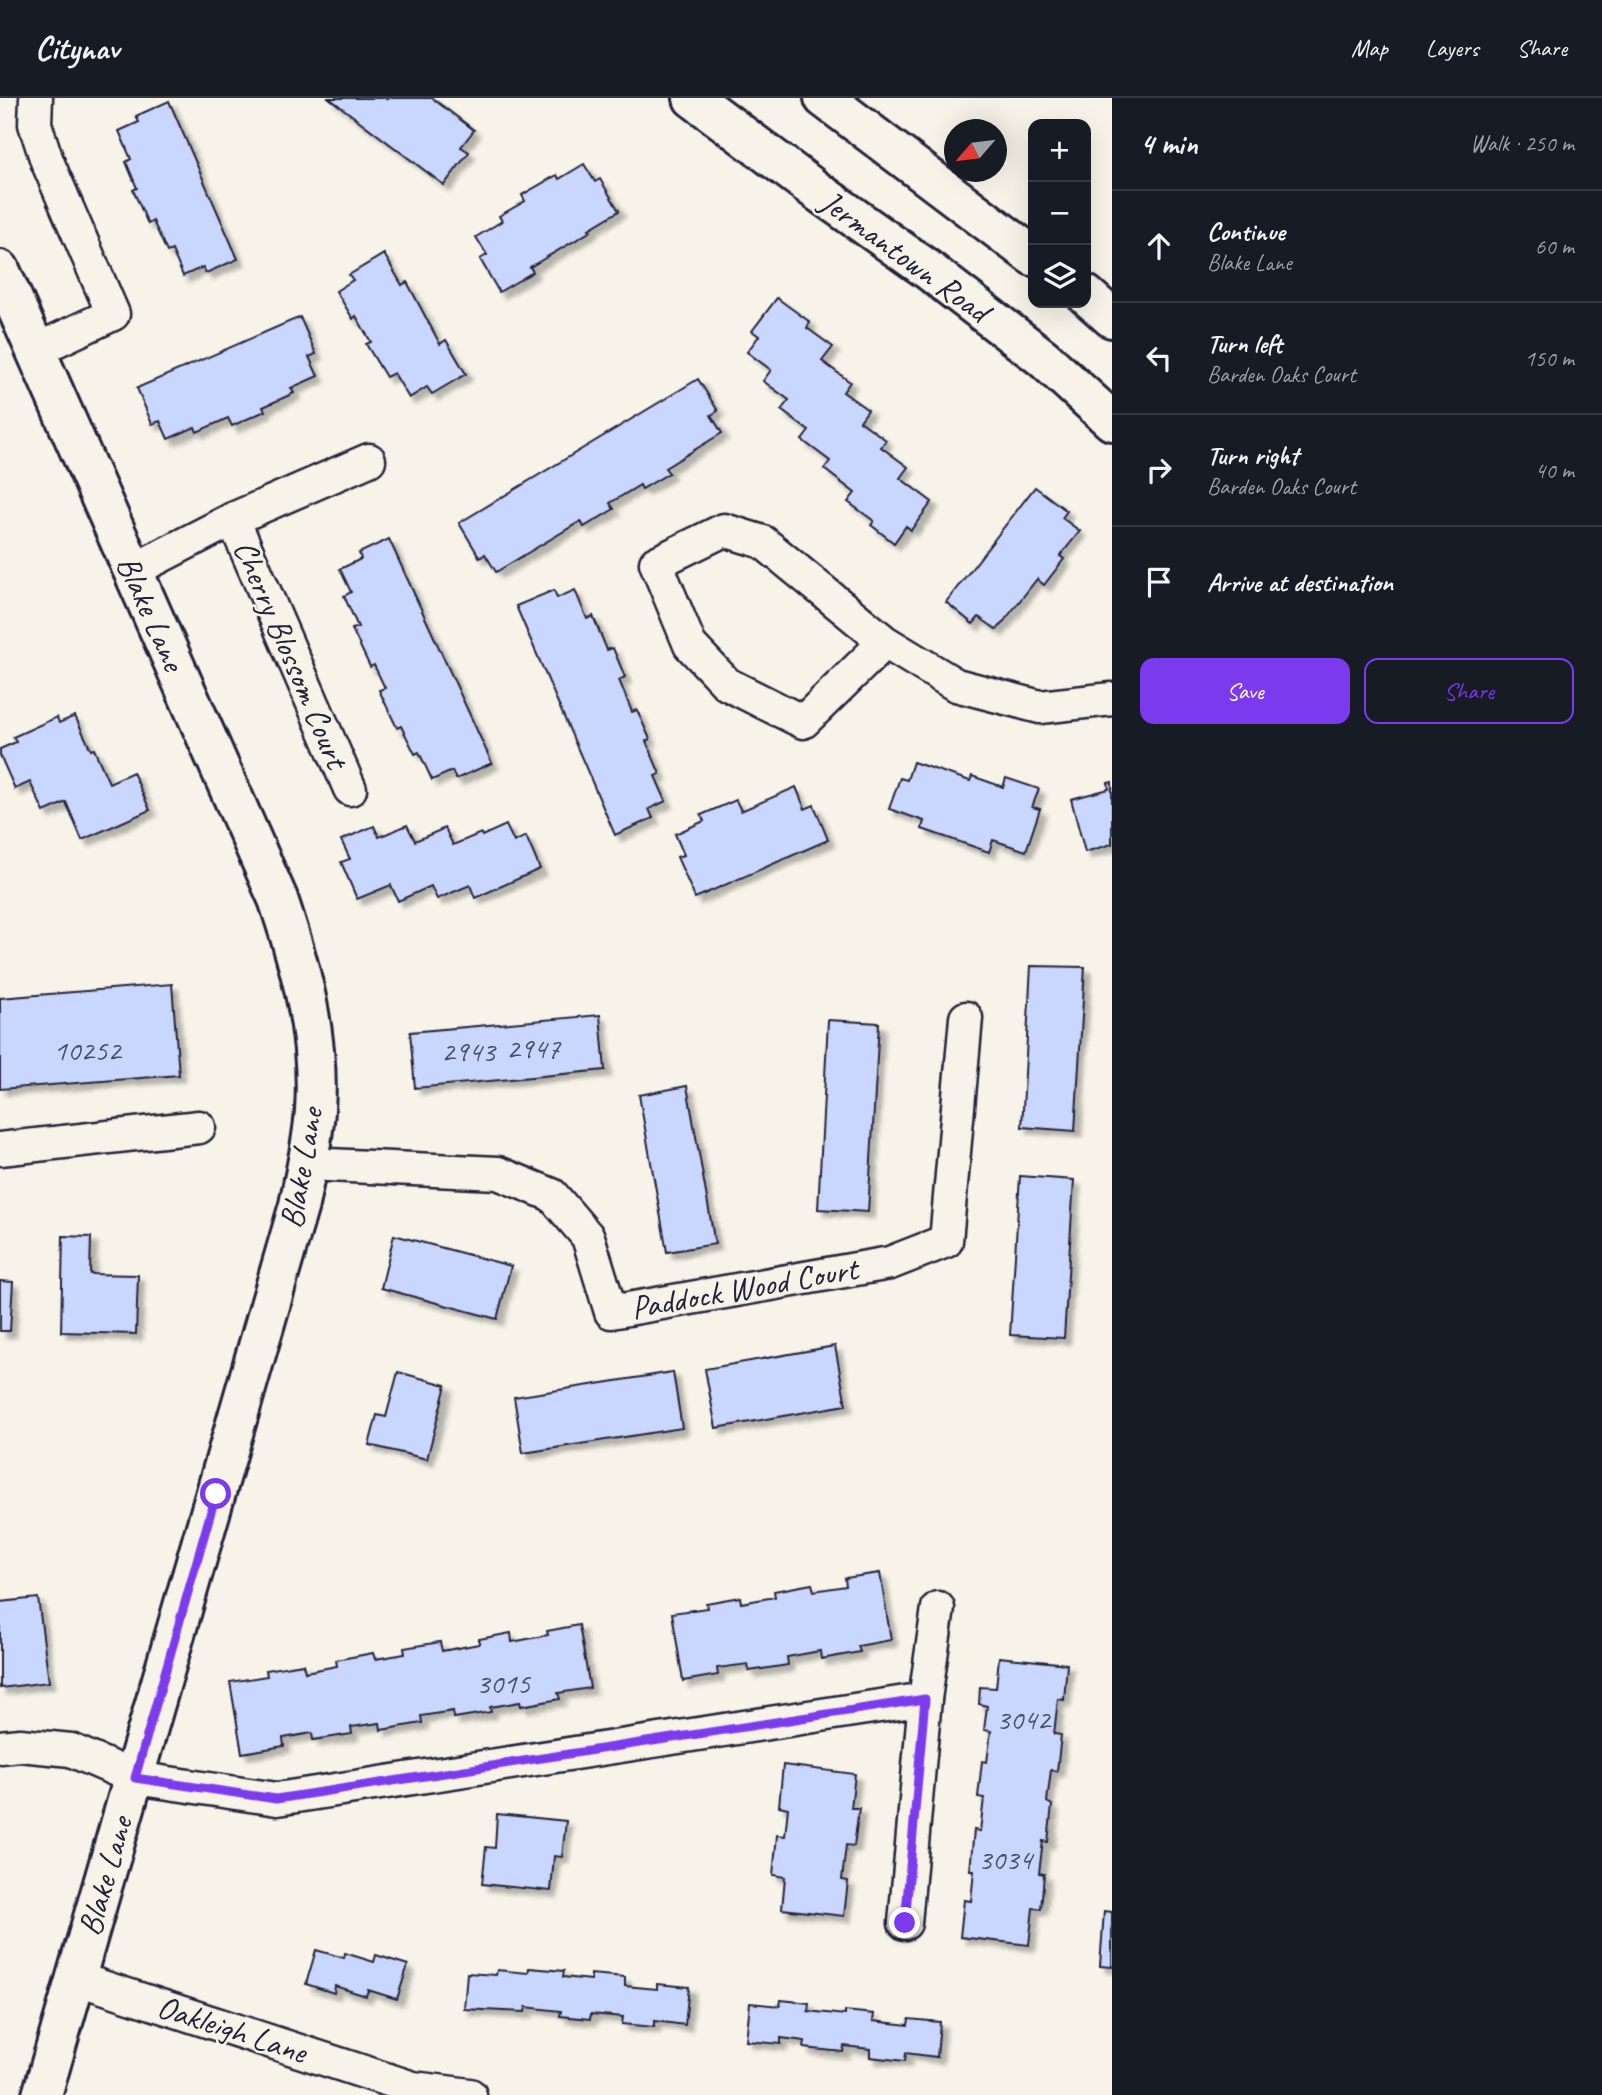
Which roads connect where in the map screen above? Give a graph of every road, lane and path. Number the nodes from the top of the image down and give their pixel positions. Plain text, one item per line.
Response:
1 (36, 98) edge
2 (693, 98) edge
3 (824, 98) edge
4 (1028, 252) edge
5 (0, 270) edge
6 (1091, 299) edge
7 (1112, 318) edge
8 (34, 351) junction
9 (1112, 421) edge
10 (369, 460) dead end
11 (233, 519) junction
12 (132, 571) junction
13 (885, 642) junction
14 (1112, 699) edge
15 (350, 789) dead end
16 (966, 1018) dead end
17 (199, 1127) dead end
18 (0, 1149) edge
19 (307, 1164) junction
20 (938, 1608) dead end
21 (925, 1699) junction
22 (0, 1747) edge
23 (135, 1778) junction
24 (905, 1923) dead end
25 (75, 1978) junction
26 (42, 2095) edge
27 (470, 2095) edge

1 - 8 street
2 - 9 street, Jermantown Road
3 - 4 street
5 - 8 street, Blake Lane
6 - 7 street
8 - 12 street, Blake Lane
10 - 11 street
11 - 12 street
11 - 15 street, Cherry Blossom Court
12 - 19 street, Blake Lane
13 - 13 street
13 - 14 street
16 - 19 street, Paddock Wood Court
17 - 18 street
19 - 23 street, Blake Lane
20 - 21 street
21 - 23 street
21 - 24 street
22 - 23 street
23 - 25 street, Blake Lane
25 - 26 street, Blake Lane
25 - 27 street, Oakleigh Lane

